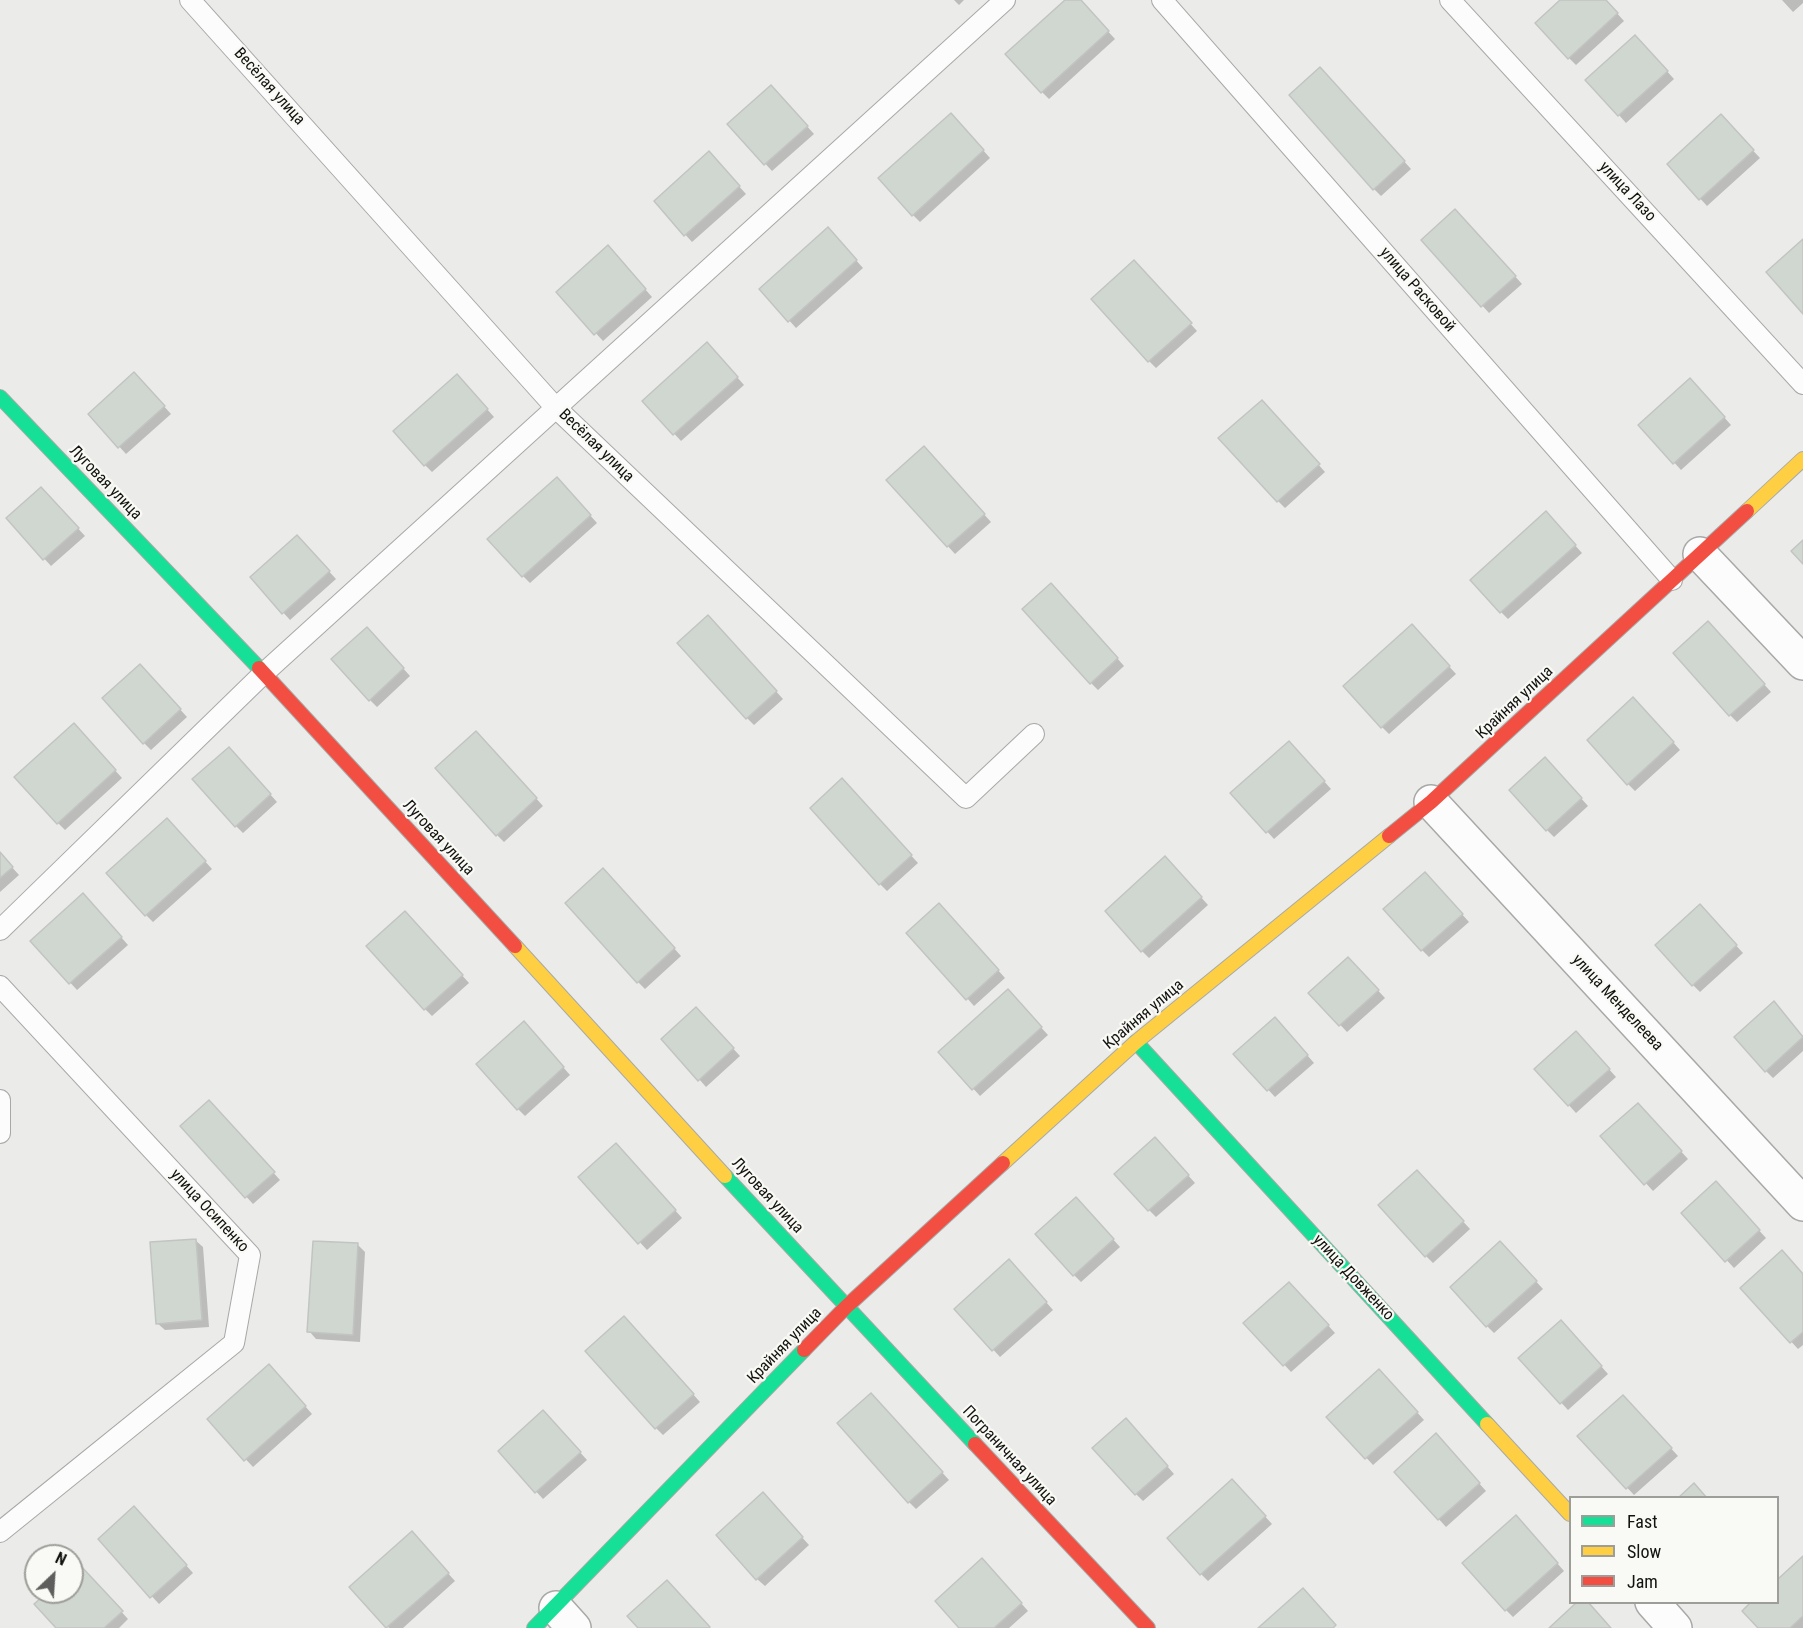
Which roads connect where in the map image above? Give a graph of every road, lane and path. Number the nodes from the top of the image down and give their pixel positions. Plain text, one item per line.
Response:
1 (190, 0) edge
2 (1005, 0) edge
3 (1162, 0) edge
4 (1450, 0) edge
5 (1803, 384) edge
6 (0, 397) edge
7 (556, 408) junction
8 (1803, 459) edge
9 (1700, 554) junction
10 (1672, 580) junction
11 (1803, 663) edge
12 (264, 674) junction
13 (1034, 734) dead end
14 (1431, 802) junction
15 (0, 930) edge
16 (0, 986) edge
17 (1136, 1042) junction
18 (0, 1100) edge
19 (0, 1133) edge
20 (1803, 1204) edge
21 (846, 1307) junction
22 (1569, 1513) edge
23 (0, 1532) edge
24 (1654, 1604) edge
25 (555, 1621) edge
26 (1148, 1628) edge
27 (1675, 1628) edge

1 - 7 lane, Весёлая улица
2 - 7 lane
3 - 10 lane, улица Расковой
4 - 5 lane, улица Лазо
6 - 12 street, Луговая улица
7 - 12 lane
7 - 13 lane, Весёлая улица
8 - 9 street, Крайняя улица
9 - 10 street, Крайняя улица
9 - 11 street
10 - 14 street, Крайняя улица
12 - 15 lane
12 - 21 street, Луговая улица
14 - 17 street, Крайняя улица
14 - 20 street, улица Менделеева
16 - 23 lane, улица Осипенко
17 - 21 street, Крайняя улица
17 - 22 street, улица Довженко
18 - 19 lane
21 - 25 street, Крайняя улица
21 - 26 street, Пограничная улица
24 - 27 street

